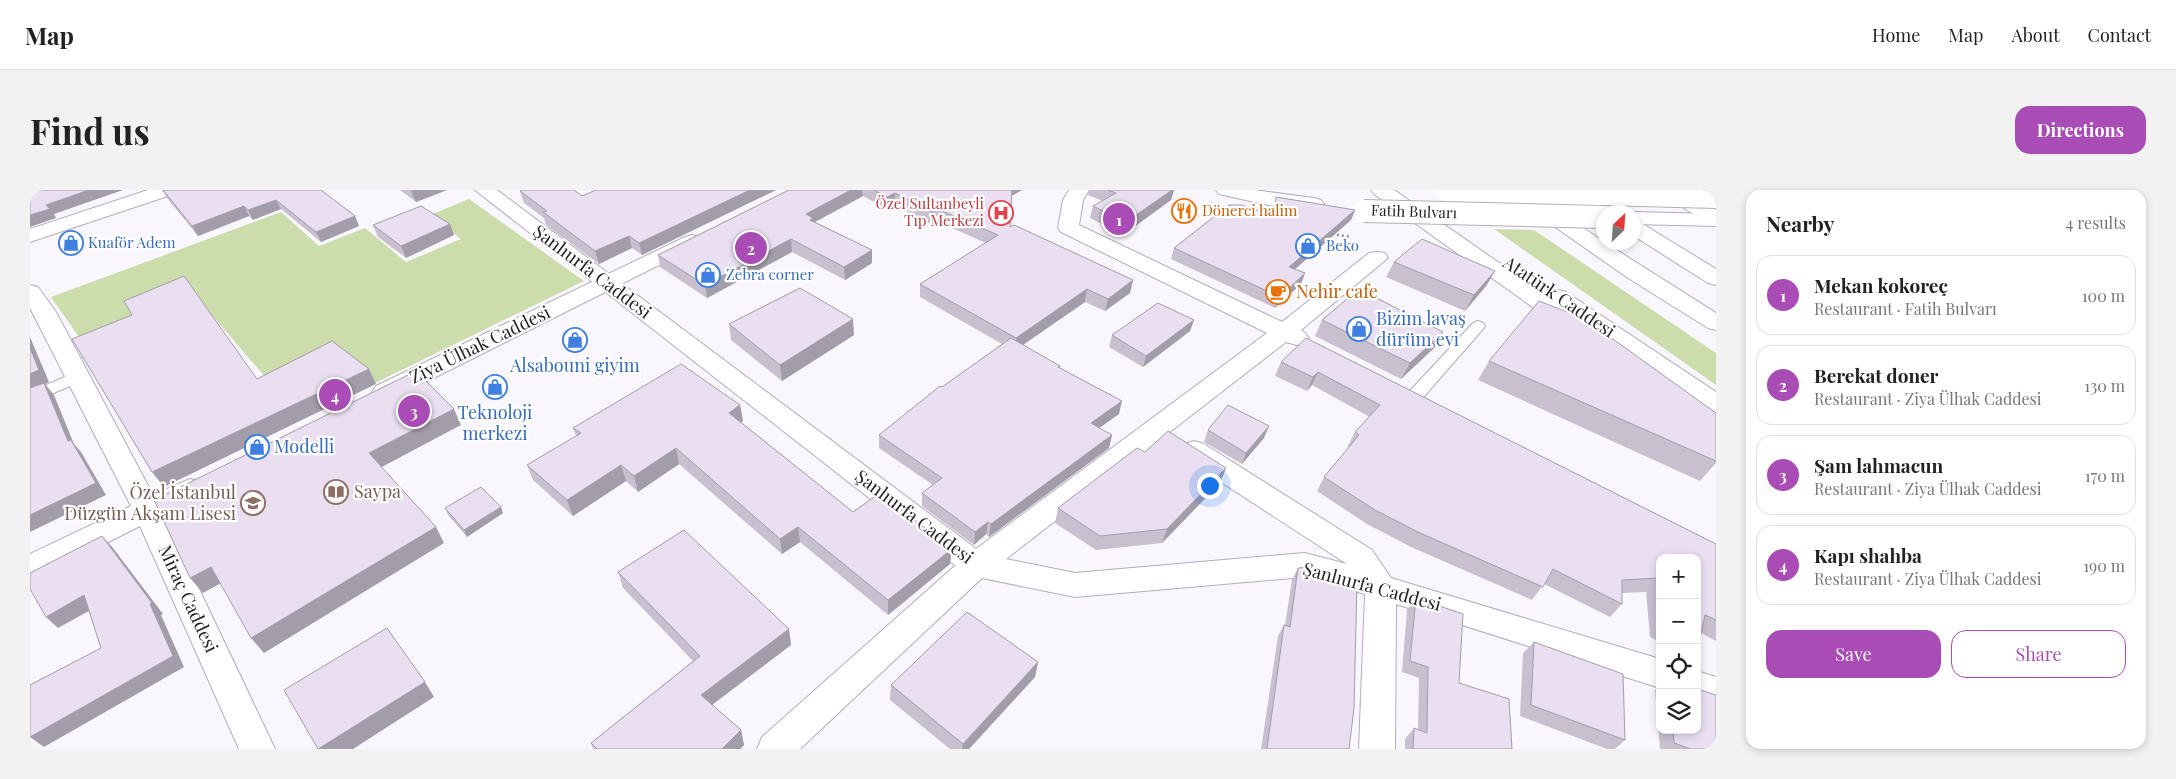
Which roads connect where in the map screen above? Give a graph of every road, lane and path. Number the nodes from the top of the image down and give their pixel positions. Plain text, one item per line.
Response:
1 (167, 190) edge
2 (485, 190) edge
3 (1226, 190) edge
4 (1381, 190) edge
5 (1403, 190) edge
6 (1446, 190) edge
7 (1514, 190) edge
8 (1574, 190) edge
9 (1667, 190) edge
10 (1691, 190) edge
11 (1081, 193) edge
12 (1716, 197) edge
13 (1599, 205) edge
14 (1716, 205) edge
15 (1596, 217) edge
16 (1641, 218) edge
17 (1716, 219) edge
18 (1641, 231) edge
19 (709, 232) edge
20 (1327, 233) edge
21 (30, 236) edge
22 (1356, 238) dead end
23 (1377, 258) dead end
24 (1716, 278) edge
25 (606, 282) junction
26 (30, 292) edge
27 (1716, 324) edge
28 (1478, 326) dead end
29 (1284, 332) junction
30 (1319, 349) edge
31 (78, 376) junction
32 (1388, 384) edge
33 (30, 398) edge
34 (368, 401) edge
35 (1423, 402) joint
36 (1716, 404) edge
37 (1716, 426) edge
38 (1158, 427) junction
39 (209, 480) edge
40 (147, 510) junction
41 (976, 565) junction
42 (30, 568) edge
43 (1381, 587) junction
44 (1656, 673) edge
45 (1701, 687) edge
46 (1716, 692) edge
47 (258, 749) edge
48 (775, 749) edge
49 (1376, 749) edge

1 - 21 main road
2 - 25 main road, Şanlıurfa Caddesi
3 - 15 main road, Fatih Bulvarı, bridge
4 - 37 main road, Atatürk Caddesi
5 - 36 main road, Atatürk Caddesi
6 - 12 main road, bridge
7 - 27 main road
8 - 13 main road
9 - 17 main road
10 - 14 main road
11 - 29 main road
16 - 17 main road
18 - 24 main road
19 - 25 main road, Ziya Ülhak Caddesi
20 - 22 path
23 - 29 main road
25 - 34 main road, Ziya Ülhak Caddesi
25 - 41 main road, Şanlıurfa Caddesi
26 - 31 main road, Miraç Caddesi
28 - 35 lane
29 - 30 main road
29 - 38 main road
31 - 33 lane
31 - 40 main road, Miraç Caddesi
32 - 35 main road
38 - 41 main road
38 - 43 main road
39 - 40 main road
40 - 42 main road
40 - 47 main road, Miraç Caddesi
41 - 43 main road, Şanlıurfa Caddesi
41 - 48 main road
43 - 44 main road, Şanlıurfa Caddesi
43 - 49 main road
45 - 46 main road

